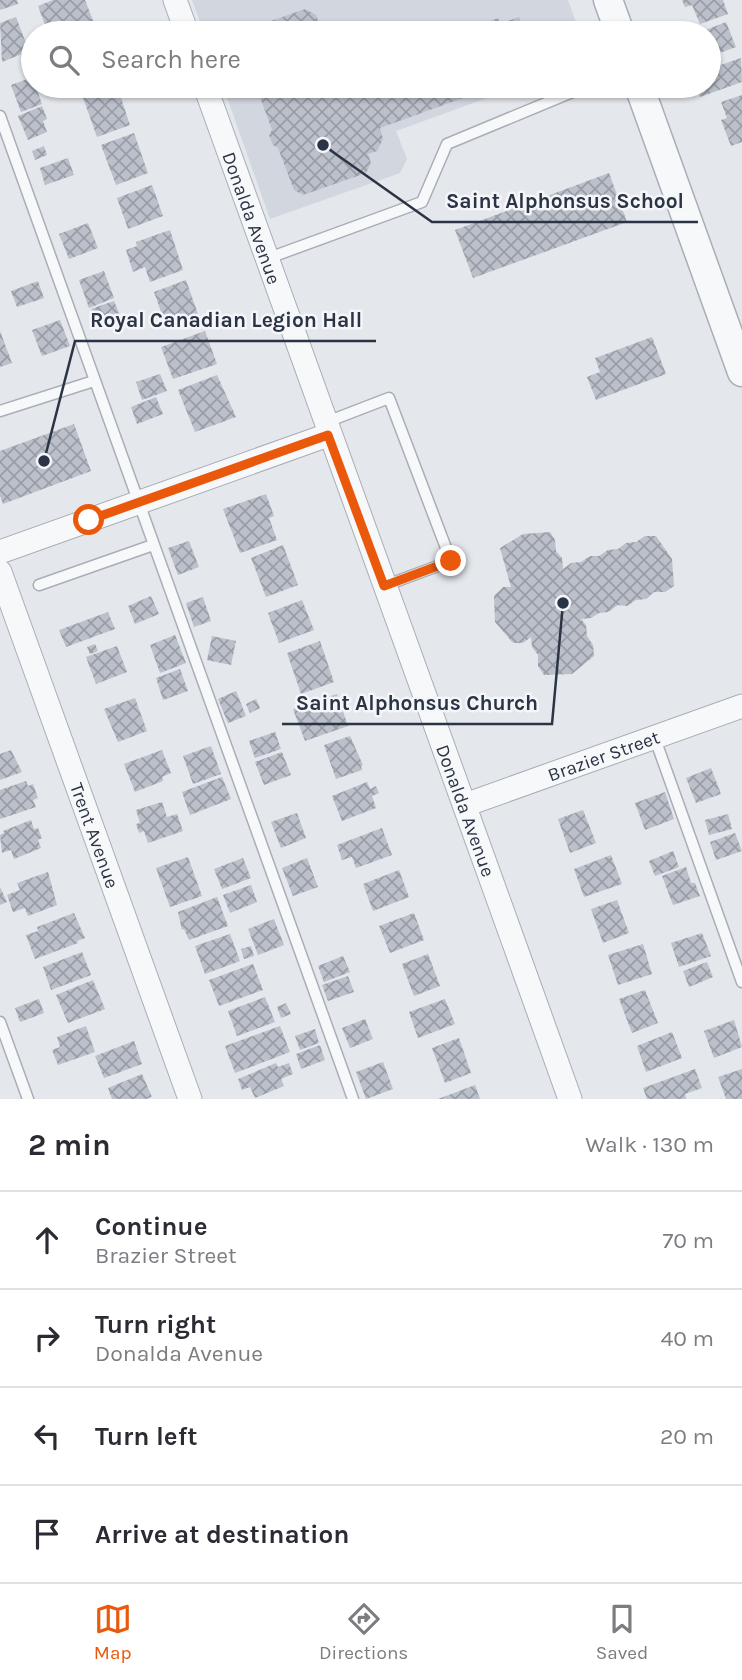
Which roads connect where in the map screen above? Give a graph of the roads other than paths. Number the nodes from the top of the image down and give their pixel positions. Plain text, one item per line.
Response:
1 (175, 0) edge
2 (608, 0) edge
3 (183, 21) edge
4 (616, 21) edge
5 (209, 98) edge
6 (558, 98) edge
7 (643, 98) edge
8 (0, 116) edge
9 (266, 259) junction
10 (742, 372) edge
11 (94, 380) junction
12 (0, 411) edge
13 (326, 429) junction
14 (138, 502) junction
15 (153, 545) junction
16 (0, 552) edge
17 (0, 572) edge
18 (39, 585) dead end
19 (384, 586) junction
20 (742, 706) edge
21 (654, 736) junction
22 (465, 805) junction
23 (742, 982) edge
24 (0, 1022) edge
25 (28, 1099) edge
26 (190, 1099) edge
27 (353, 1099) edge
28 (570, 1099) edge

1 - 3 street
2 - 4 street
5 - 9 street, Donalda Avenue
6 - 9 lane
7 - 10 street
8 - 11 lane
9 - 13 street, Donalda Avenue
11 - 12 lane
11 - 14 lane
13 - 14 street
13 - 19 street, Donalda Avenue
13 - 19 lane
14 - 15 lane
14 - 16 street
15 - 18 lane
15 - 27 lane
17 - 26 street, Trent Avenue
19 - 22 street, Donalda Avenue
20 - 21 street, Brazier Street
21 - 22 street, Brazier Street
21 - 23 lane
22 - 28 street, Donalda Avenue
24 - 25 lane

